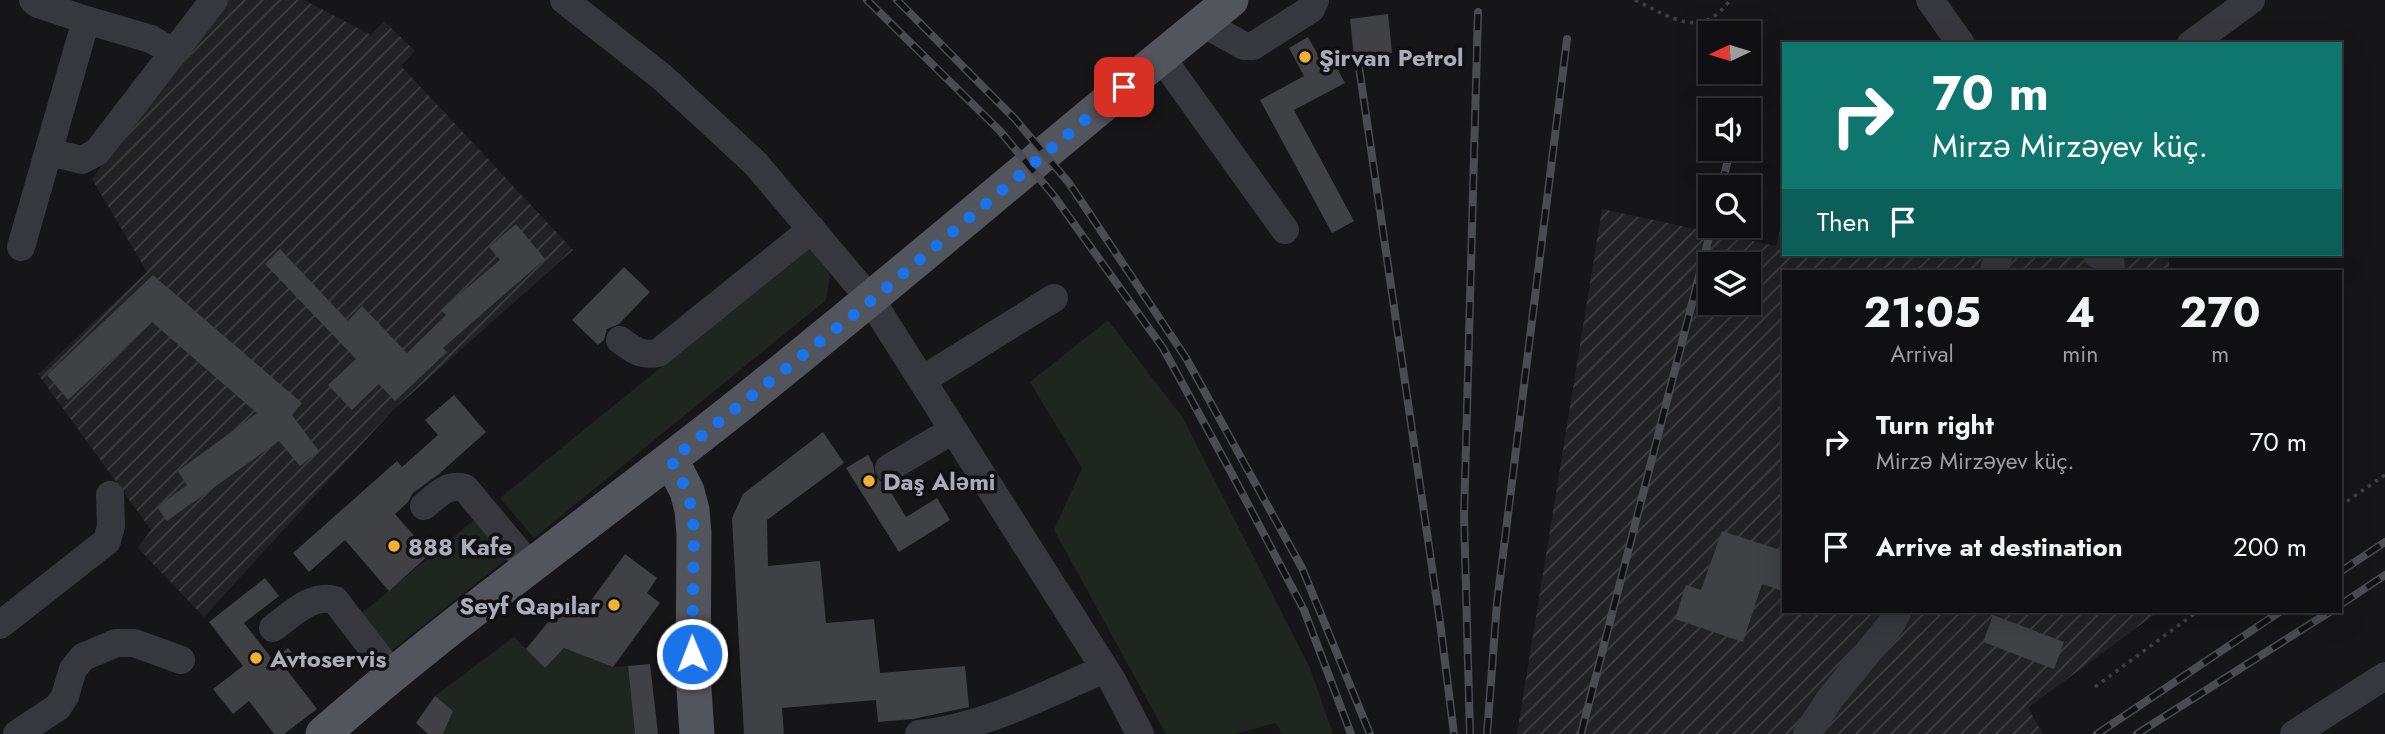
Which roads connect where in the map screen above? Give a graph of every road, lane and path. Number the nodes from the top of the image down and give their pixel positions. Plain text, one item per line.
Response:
1 (33, 0) edge
2 (214, 0) edge
3 (564, 0) edge
4 (1231, 0) edge
5 (1315, 0) edge
6 (1635, 0) edge
7 (1730, 0) edge
8 (1930, 0) edge
9 (2250, 0) edge
10 (86, 20) junction
11 (1203, 23) junction
12 (1960, 42) edge
13 (2194, 42) edge
14 (173, 52) junction
15 (1161, 57) junction
16 (49, 152) junction
17 (812, 229) junction
18 (1285, 230) dead end
19 (21, 247) dead end
20 (2102, 256) edge
21 (2111, 270) edge
22 (1054, 298) dead end
23 (872, 300) junction
24 (620, 340) dead end
25 (922, 380) junction
26 (953, 430) junction
27 (671, 460) junction
28 (889, 468) dead end
29 (2385, 475) edge
30 (110, 495) dead end
31 (2342, 505) edge
32 (424, 506) dead end
33 (531, 567) junction
34 (1897, 613) edge
35 (2195, 613) edge
36 (0, 625) edge
37 (273, 628) dead end
38 (181, 660) dead end
39 (1105, 669) junction
40 (392, 674) junction
41 (2385, 676) edge
42 (2095, 687) dead end
43 (341, 727) edge
44 (17, 734) edge
45 (697, 734) edge
46 (919, 734) edge
47 (1140, 734) edge
48 (1807, 734) edge
49 (2294, 734) edge

1 - 10 street
2 - 14 street
3 - 17 street
4 - 11 main road
5 - 11 street
6 - 7 path
8 - 12 street
9 - 13 street
10 - 14 street
10 - 16 street
11 - 15 main road
14 - 16 street
15 - 18 street
15 - 23 main road
16 - 19 street
17 - 23 street
17 - 24 street
20 - 21 street
22 - 25 street
23 - 25 street
23 - 27 main road
25 - 26 street
26 - 28 street
26 - 39 street
27 - 33 main road
27 - 45 main road
29 - 31 path
30 - 36 street
32 - 33 street
33 - 40 main road
34 - 48 street
35 - 42 path
37 - 40 street
38 - 44 street
39 - 46 street
39 - 47 street
40 - 43 main road
41 - 49 street

